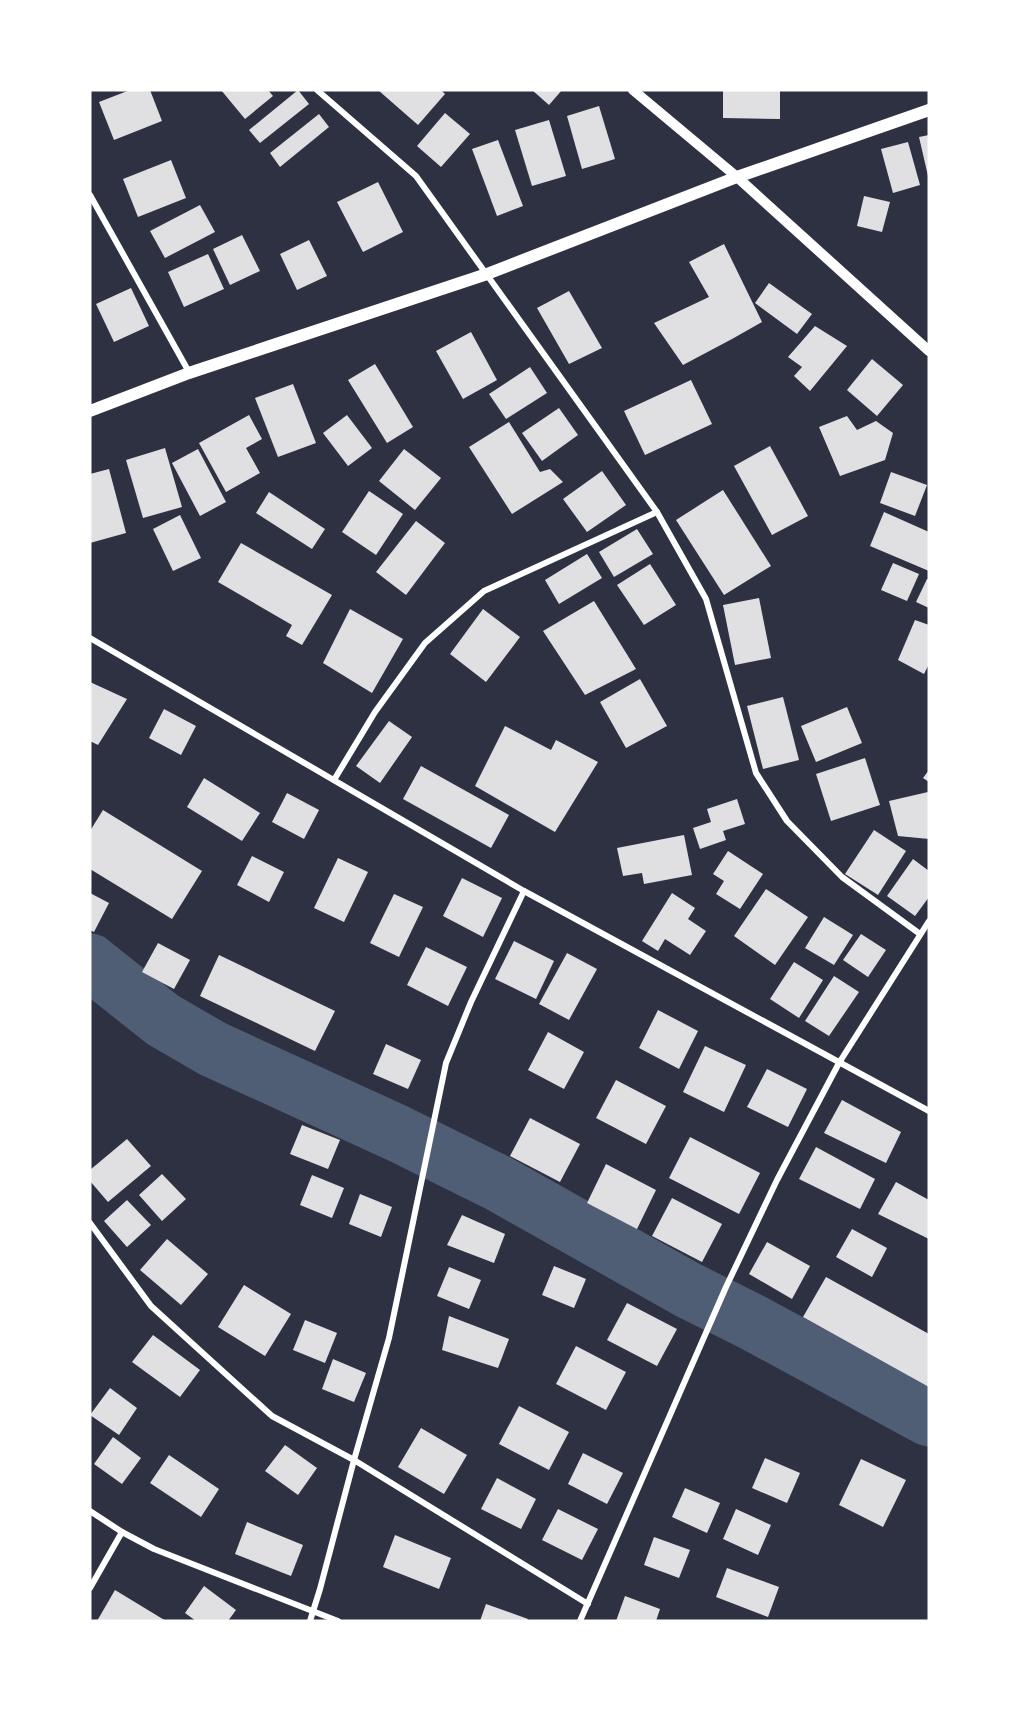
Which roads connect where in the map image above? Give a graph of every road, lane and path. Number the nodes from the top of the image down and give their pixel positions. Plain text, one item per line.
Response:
1 (317, 90) edge
2 (633, 90) edge
3 (929, 110) edge
4 (737, 177) junction
5 (90, 195) edge
6 (487, 274) junction
7 (929, 351) edge
8 (189, 373) junction
9 (90, 411) edge
10 (657, 512) junction
11 (90, 638) edge
12 (334, 780) junction
13 (524, 891) junction
14 (929, 921) edge
15 (920, 934) junction
16 (839, 1063) junction
17 (929, 1111) edge
18 (90, 1223) edge
19 (93, 1236) edge
20 (354, 1460) junction
21 (90, 1511) edge
22 (123, 1532) junction
23 (90, 1588) edge
24 (588, 1604) junction
25 (314, 1611) junction
26 (310, 1621) edge
27 (338, 1621) edge
28 (580, 1621) edge

1 - 6 street
2 - 4 street
3 - 4 main road
4 - 6 main road
4 - 7 street
5 - 8 street
6 - 8 main road
6 - 10 street
8 - 9 main road
10 - 12 street
10 - 15 street
11 - 12 street
12 - 13 street
13 - 16 street
13 - 20 street
14 - 15 street
15 - 16 street
16 - 17 street
16 - 24 street
18 - 19 street
19 - 20 street
20 - 24 street
20 - 25 street
21 - 22 street
22 - 23 street
22 - 25 street
24 - 28 street
25 - 26 street
25 - 27 street

